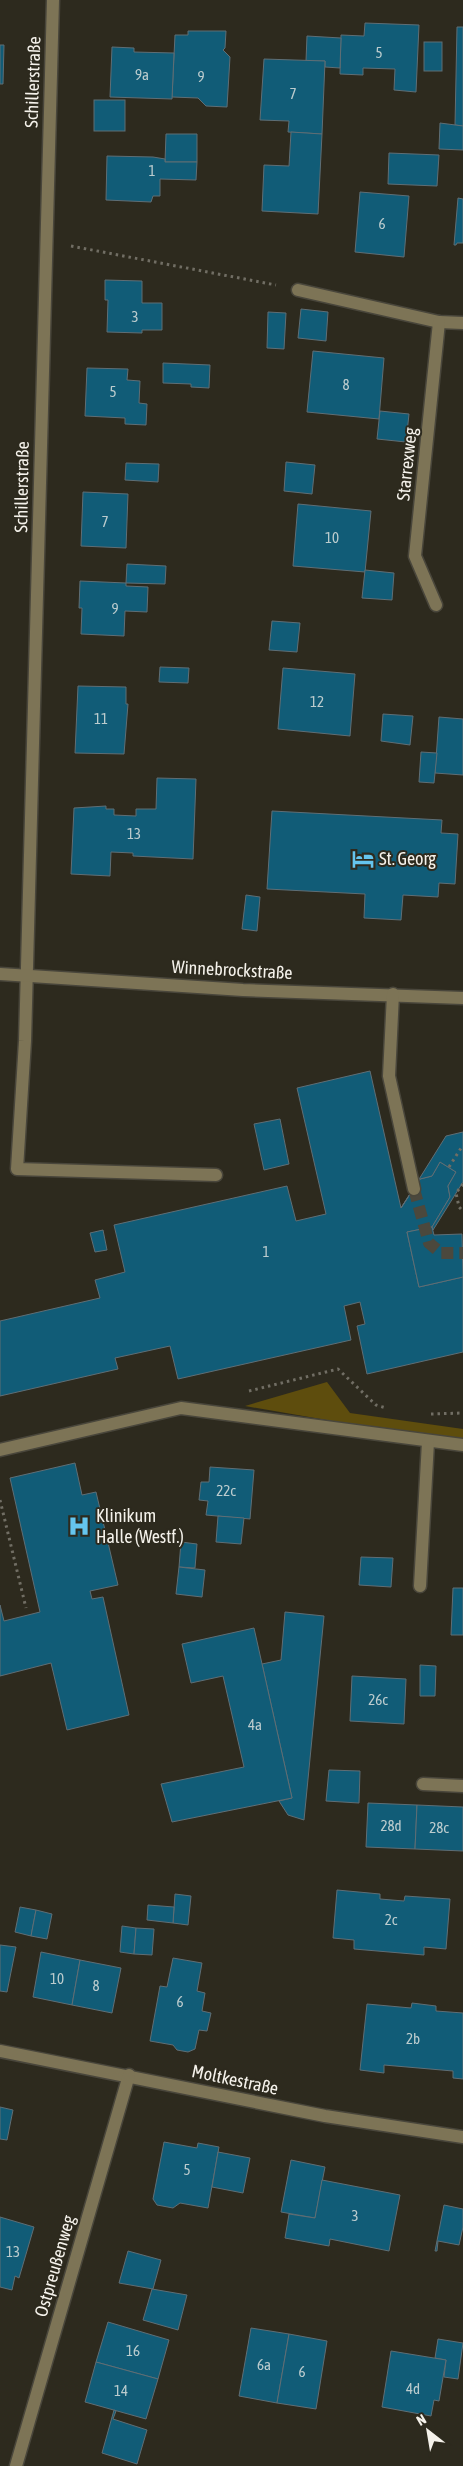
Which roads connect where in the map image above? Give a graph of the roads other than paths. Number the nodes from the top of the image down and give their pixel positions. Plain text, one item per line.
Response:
1 (53, 0) edge
2 (298, 290) road end
3 (439, 322) junction
4 (463, 323) edge
5 (436, 605) dead end
6 (0, 974) edge
7 (26, 975) junction
8 (392, 994) junction
9 (463, 998) edge
10 (216, 1175) dead end
11 (414, 1189) tunnel mouth
12 (428, 1442) junction
13 (463, 1445) edge
14 (0, 1450) edge
15 (420, 1586) dead end
16 (423, 1784) dead end
17 (463, 1786) edge
18 (0, 2051) edge
19 (128, 2075) junction
20 (463, 2137) edge
21 (16, 2466) edge

1 - 7 street, Schillerstraße
2 - 3 street
3 - 4 street
3 - 5 street, Starrexweg
6 - 7 street, Winnebrockstraße
7 - 8 street, Winnebrockstraße
7 - 10 street, Schillerstraße
8 - 9 street, Winnebrockstraße
8 - 11 street
12 - 13 street
12 - 14 street
12 - 15 street
16 - 17 street
18 - 19 street, Moltkestraße
19 - 20 street, Moltkestraße
19 - 21 street, Ostpreußenweg

